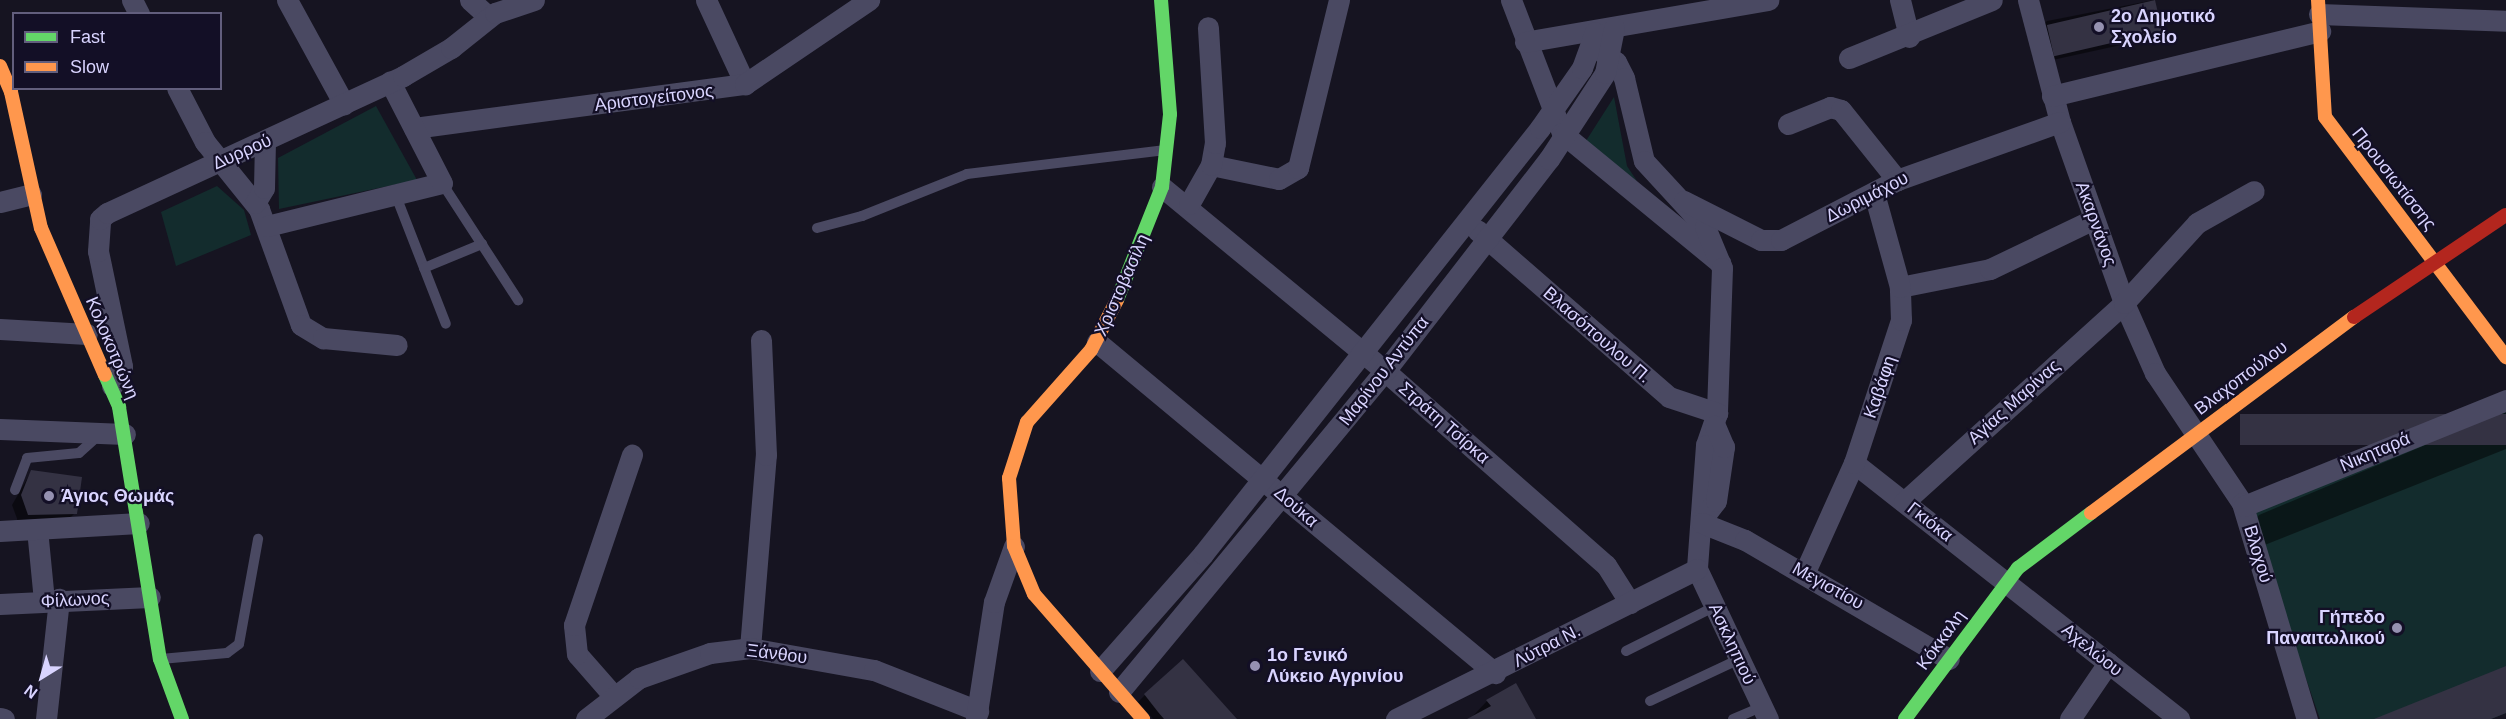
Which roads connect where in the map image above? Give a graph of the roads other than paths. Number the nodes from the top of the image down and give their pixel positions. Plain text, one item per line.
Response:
1 (287, 0) edge
2 (470, 0) edge
3 (534, 0) edge
4 (706, 0) edge
5 (869, 0) edge
6 (1161, 0) edge
7 (1339, 0) edge
8 (1511, 0) edge
9 (1768, 0) edge
10 (1900, 0) edge
11 (1992, 0) edge
12 (2028, 0) edge
13 (2319, 15) edge
14 (489, 17) junction
15 (2506, 21) edge
16 (1208, 27) dead end
17 (1600, 36) junction
18 (1910, 37) junction
19 (1525, 42) junction
20 (1611, 56) junction
21 (1849, 58) dead end
22 (0, 66) edge
23 (390, 82) junction
24 (745, 84) junction
25 (178, 90) edge
26 (6, 91) edge
27 (2052, 96) junction
28 (344, 104) junction
29 (1551, 113) junction
30 (2060, 122) junction
31 (1788, 124) dead end
32 (414, 129) junction
33 (1565, 136) junction
34 (265, 142) junction
35 (1168, 150) junction
36 (224, 161) junction
37 (1211, 165) junction
38 (1897, 180) junction
39 (442, 183) junction
40 (1162, 187) junction
41 (2254, 191) dead end
42 (1874, 193) junction
43 (31, 194) junction
44 (396, 196) junction
45 (1681, 200) junction
46 (0, 202) edge
47 (255, 203) junction
48 (1189, 204) junction
49 (2506, 216) edge
50 (2094, 219) junction
51 (1467, 221) junction
52 (267, 226) junction
53 (817, 228) dead end
54 (1487, 240) junction
55 (482, 244) junction
56 (2434, 260) junction
57 (1720, 263) junction
58 (424, 268) junction
59 (1900, 287) junction
60 (518, 300) dead end
61 (2124, 303) junction
62 (446, 324) dead end
63 (0, 329) edge
64 (87, 334) junction
65 (761, 339) dead end
66 (1097, 342) junction
67 (397, 345) dead end
68 (1361, 351) junction
69 (2506, 357) edge
70 (1385, 371) junction
71 (112, 386) junction
72 (2506, 400) edge
73 (1716, 419) junction
74 (0, 429) edge
75 (100, 434) junction
76 (125, 434) junction
77 (2194, 436) junction
78 (632, 455) dead end
79 (1854, 463) junction
80 (1263, 477) junction
81 (15, 490) dead end
82 (1283, 497) junction
83 (1904, 502) junction
84 (2244, 506) junction
85 (1703, 520) junction
86 (139, 523) junction
87 (37, 529) junction
88 (0, 531) edge
89 (258, 539) dead end
90 (1014, 546) junction
91 (1697, 569) junction
92 (1189, 570) junction
93 (1804, 574) junction
94 (2006, 582) junction
95 (1207, 587) junction
96 (150, 597) junction
97 (51, 600) junction
98 (1630, 603) junction
99 (0, 604) edge
100 (1706, 611) dead end
101 (750, 648) junction
102 (1626, 651) dead end
103 (160, 659) junction
104 (1949, 659) junction
105 (1731, 663) dead end
106 (2108, 663) junction
107 (1100, 672) junction
108 (1495, 673) junction
109 (1119, 692) junction
110 (612, 694) junction
111 (1650, 701) dead end
112 (977, 715) edge
113 (1761, 715) edge
114 (46, 719) edge
115 (182, 719) edge
116 (586, 719) edge
117 (1143, 719) edge
118 (1396, 719) edge
119 (1733, 719) edge
120 (1905, 719) edge
121 (2070, 719) edge
122 (2179, 719) edge
123 (2307, 719) edge

1 - 28 street
2 - 14 street
3 - 14 street, Δυρρού
4 - 24 street
5 - 24 street, Αριστογείτονος
6 - 35 street, Χριστοβασίλη
7 - 37 street
8 - 19 street
9 - 17 street
10 - 18 street
11 - 18 street
12 - 27 street, Ακαρνάνος
13 - 15 street
13 - 27 street
13 - 56 street, Προυσιωτίσσης
14 - 23 street, Δυρρού
16 - 37 street
17 - 19 street
17 - 20 street
17 - 29 street, Μαρίνου Αντύπα
18 - 21 street
19 - 29 street
20 - 33 street, Μαρίνου Αντύπα
20 - 45 street
22 - 26 street, Κολοκοτρώνη
23 - 28 street, Δυρρού
23 - 32 street
24 - 32 street, Αριστογείτονος
25 - 36 street
26 - 43 street, Κολοκοτρώνη
27 - 30 street, Ακαρνάνος
28 - 34 street, Δυρρού
29 - 33 street
29 - 51 street, Μαρίνου Αντύπα
30 - 38 street, Δωριμάχου
30 - 50 street, Ακαρνάνος
31 - 38 street
32 - 39 street
33 - 54 street, Μαρίνου Αντύπα
33 - 57 street
34 - 36 street, Δυρρού
34 - 47 street
35 - 40 street, Χριστοβασίλη
35 - 53 lane
36 - 47 street
36 - 71 street, Δυρρού
37 - 48 street
38 - 42 street, Δωριμάχου
39 - 44 street
39 - 55 lane
40 - 48 street, Στράτη Τσίρκα
40 - 66 street, Χριστοβασίλη
41 - 61 street, Αγίας Μαρίνας
42 - 45 street, Δωριμάχου
42 - 59 street, Καβάφη
43 - 46 street
43 - 64 street, Κολοκοτρώνη
44 - 52 street
44 - 58 lane
45 - 57 street
47 - 52 street
48 - 68 street, Στράτη Τσίρκα
49 - 56 street, Βλαχοπούλου
50 - 59 street
50 - 61 street, Ακαρνάνος
51 - 54 street, Βλασόπουλου Π.
51 - 68 street, Μαρίνου Αντύπα
52 - 67 street
54 - 70 street, Μαρίνου Αντύπα
54 - 73 street, Βλασόπουλου Π.
55 - 58 lane
55 - 60 lane
56 - 69 street, Προυσιωτίσσης
56 - 77 street, Βλαχοπούλου
57 - 73 street
58 - 62 lane
59 - 79 street, Καβάφη
61 - 77 street, Ακαρνάνος
61 - 83 street, Αγίας Μαρίνας
63 - 64 street
64 - 71 street, Κολοκοτρώνη
65 - 101 street
66 - 80 street, Δούκα
66 - 90 street, Χριστοβασίλη
68 - 70 street, Στράτη Τσίρκα
68 - 80 street, Μαρίνου Αντύπα
70 - 82 street, Μαρίνου Αντύπα
70 - 98 street, Στράτη Τσίρκα
71 - 76 street, Κολοκοτρώνη
72 - 84 street, Νικηταρά
73 - 85 street
74 - 75 street
75 - 76 street
75 - 81 lane
76 - 86 street, Κολοκοτρώνη
77 - 84 street, Βλοχού
77 - 94 street, Βλαχοπούλου
78 - 110 street
79 - 83 street, Γκιόκα
79 - 93 street, Καβάφη
80 - 82 street, Δούκα
80 - 92 street, Μαρίνου Αντύπα
82 - 95 street, Μαρίνου Αντύπα
82 - 108 street, Δούκα
83 - 94 street, Γκιόκα
84 - 123 street, Βλοχού
85 - 91 street
85 - 93 street, Μεγιστίου
86 - 87 street
86 - 96 street, Κολοκοτρώνη
87 - 88 street
87 - 97 street
89 - 103 lane
90 - 107 street
90 - 112 street, Χριστοβασίλη
91 - 98 street, Λύτρα Ν.
91 - 113 street, Ασκληπιού
92 - 95 street
92 - 107 street, Μαρίνου Αντύπα
93 - 104 street, Μεγιστίου
94 - 104 street, Κόκκαλη
94 - 106 street, Αχελώου
95 - 109 street, Μαρίνου Αντύπα
96 - 97 street, Φίλωνος
96 - 103 street, Κολοκοτρώνη
97 - 99 street, Φίλωνος
97 - 114 street
98 - 108 street, Λύτρα Ν.
100 - 102 lane
101 - 110 street, Ξάνθου
101 - 112 street, Ξάνθου
103 - 115 street, Κολοκοτρώνη
104 - 120 street, Κόκκαλη
105 - 111 lane
106 - 121 street
106 - 122 street, Αχελώου
107 - 109 street
108 - 118 street, Λύτρα Ν.
109 - 117 street
110 - 116 street, Ξάνθου
113 - 119 lane

